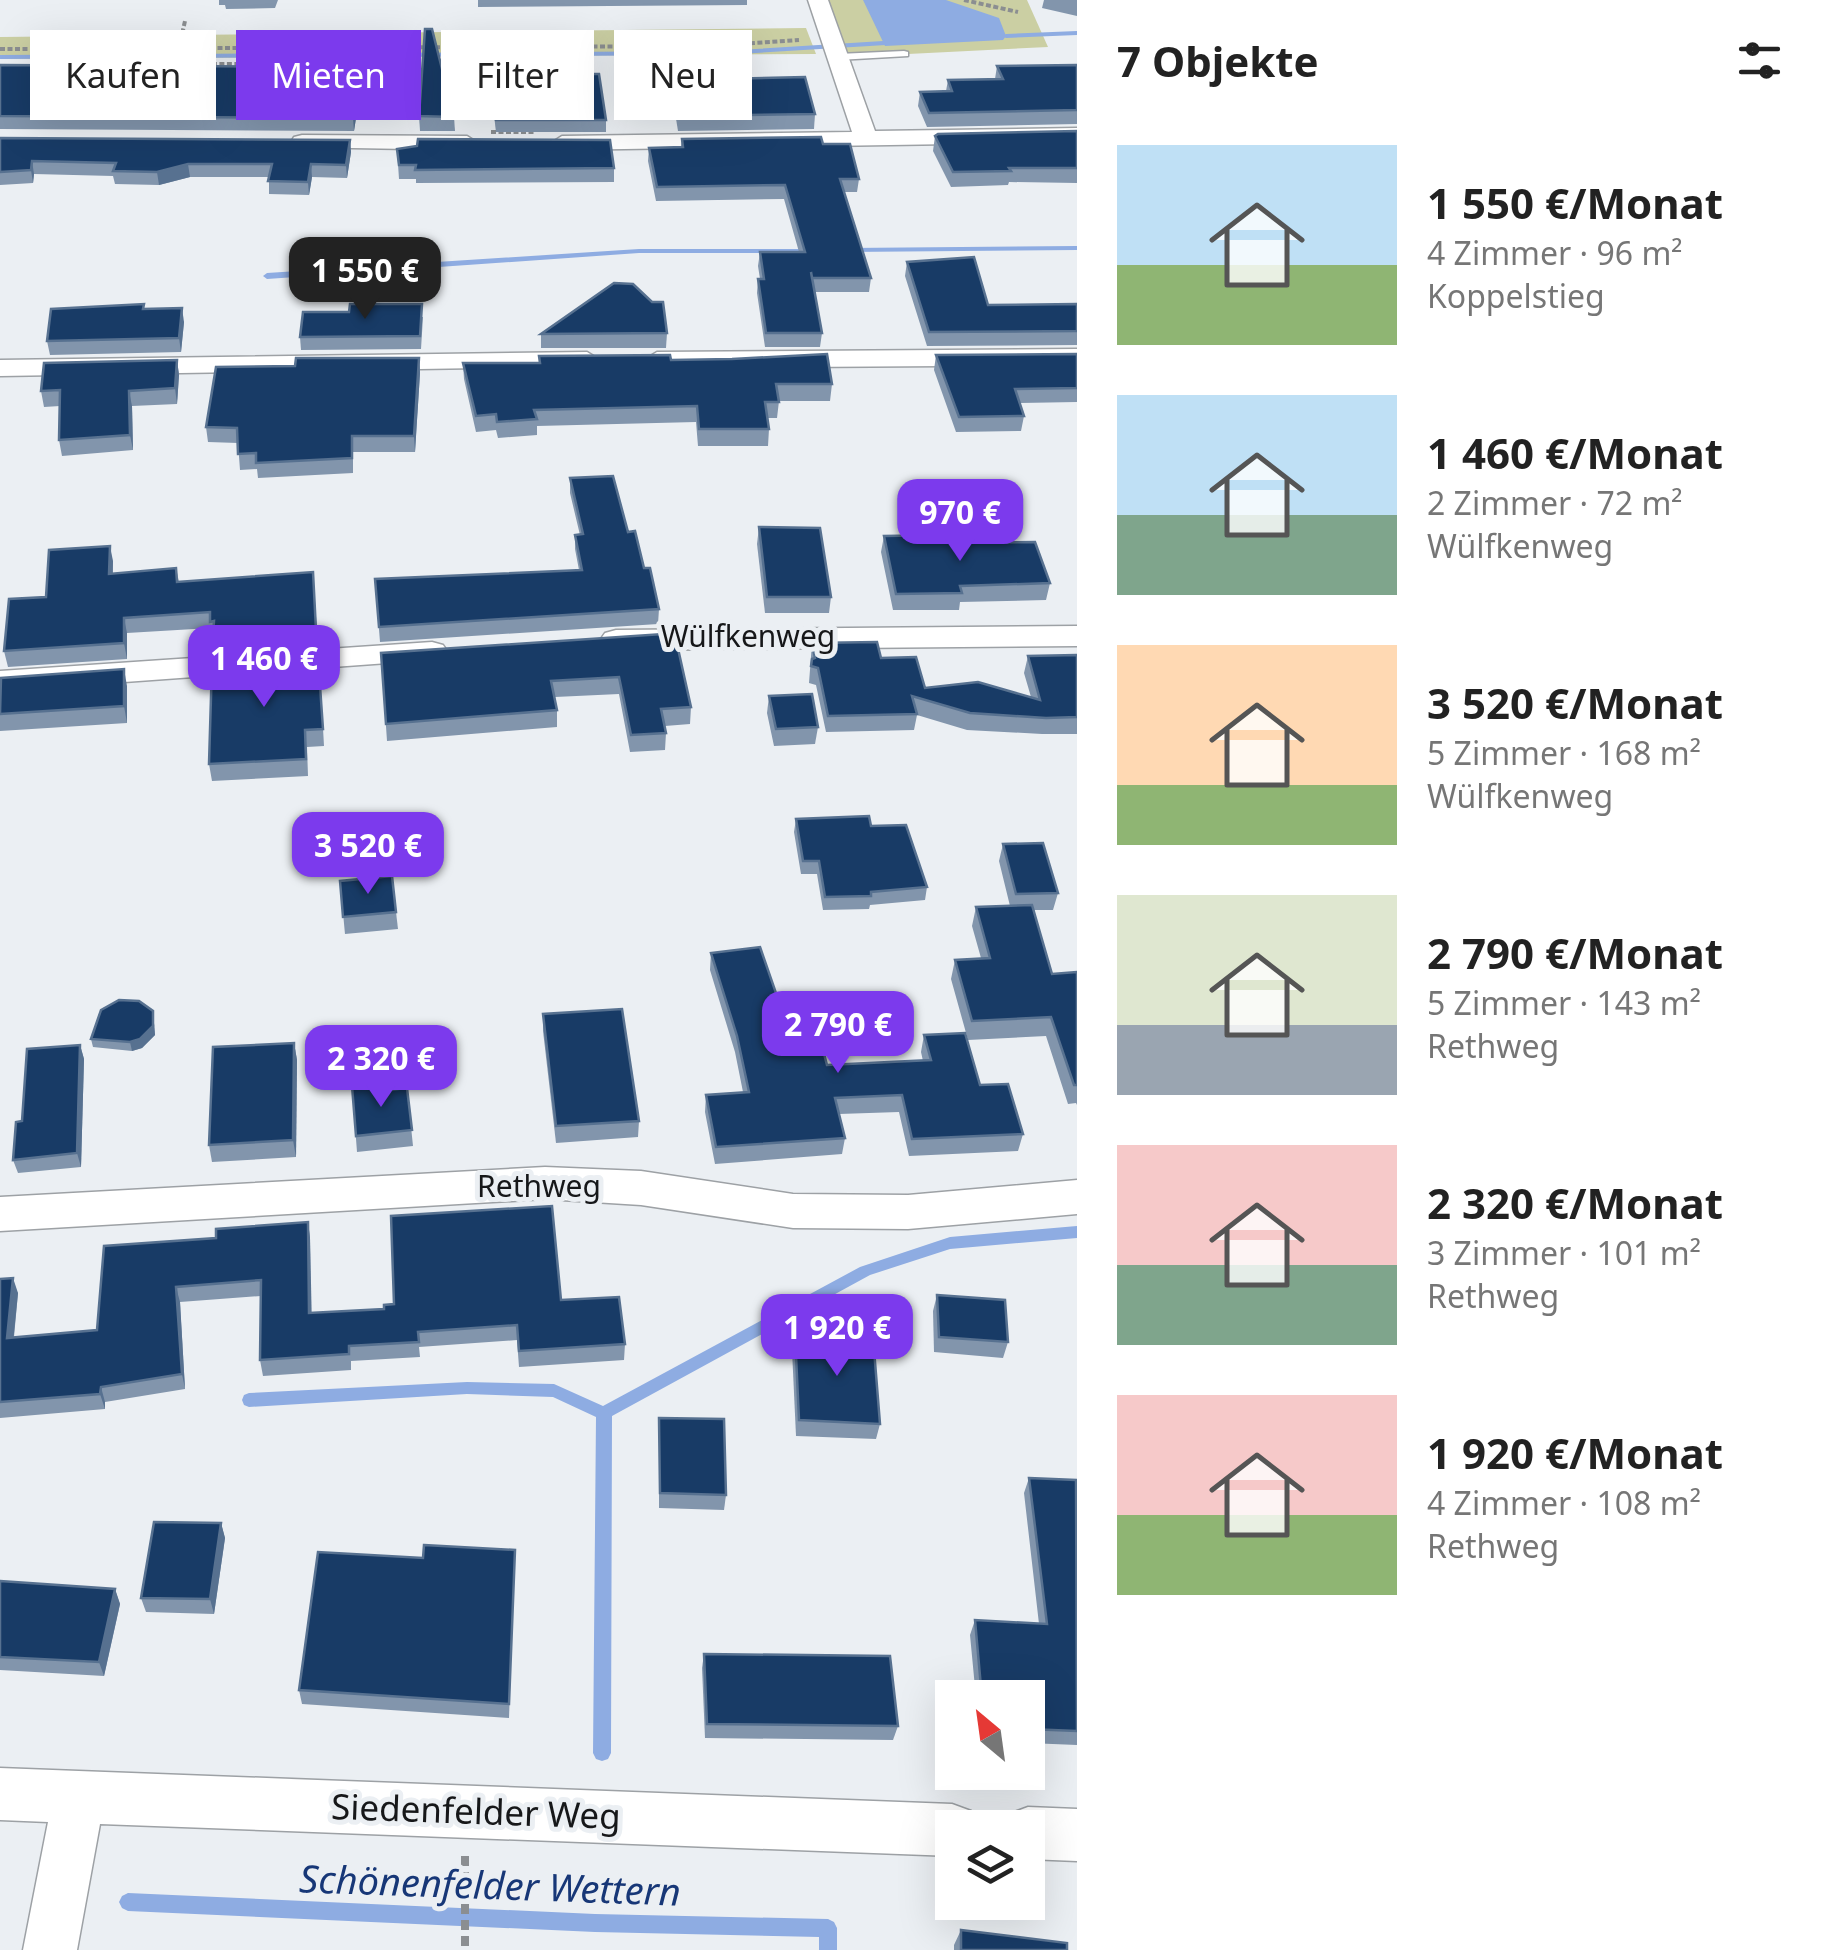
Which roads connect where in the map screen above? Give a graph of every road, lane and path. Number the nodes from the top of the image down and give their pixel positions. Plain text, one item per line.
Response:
1 (818, 0) edge
2 (964, 0) edge
3 (1018, 12) dead end
4 (185, 21) dead end
5 (183, 30) edge
6 (216, 48) edge
7 (834, 48) junction
8 (0, 49) edge
9 (30, 49) edge
10 (904, 54) dead end
11 (1077, 135) edge
12 (866, 138) junction
13 (285, 142) edge
14 (500, 143) edge
15 (539, 143) edge
16 (1077, 357) edge
17 (0, 368) edge
18 (1077, 636) edge
19 (584, 642) edge
20 (468, 650) edge
21 (0, 681) edge
22 (1077, 1197) edge
23 (0, 1214) edge
24 (0, 1794) edge
25 (78, 1799) junction
26 (935, 1829) edge
27 (1045, 1834) edge
28 (1077, 1835) edge
29 (465, 1875) dead end
30 (50, 1950) edge
31 (465, 1950) edge

1 - 7 street
2 - 3 path
4 - 5 path
6 - 7 path
7 - 10 lane
7 - 12 street
8 - 9 path
11 - 12 street
12 - 15 street
13 - 14 street
16 - 17 street
18 - 19 street, Wülfkenweg
20 - 21 street
22 - 23 street, Rethweg
24 - 25 street, Siedenfelder Weg
25 - 26 street, Siedenfelder Weg
25 - 30 street
27 - 28 street
29 - 31 path

